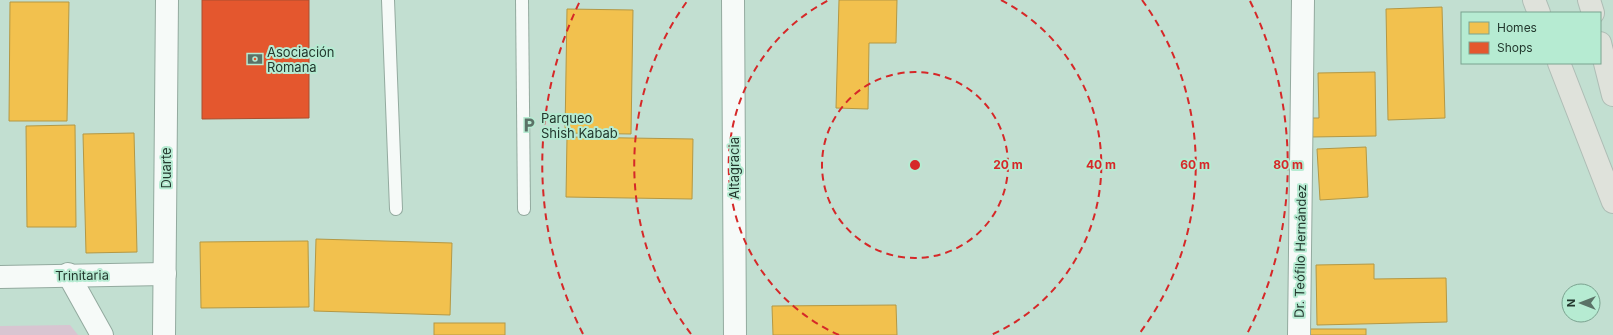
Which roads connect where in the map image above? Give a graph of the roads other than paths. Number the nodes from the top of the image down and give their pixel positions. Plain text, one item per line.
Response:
1 (167, 0) edge
2 (388, 0) edge
3 (522, 0) edge
4 (733, 0) edge
5 (1302, 0) edge
6 (1534, 0) edge
7 (1589, 0) edge
8 (1540, 12) edge
9 (1593, 12) edge
10 (1601, 47) edge
11 (1559, 64) edge
12 (1613, 95) edge
13 (1613, 202) edge
14 (396, 209) dead end
15 (524, 209) dead end
16 (68, 274) junction
17 (165, 274) junction
18 (0, 276) edge
19 (102, 335) edge
20 (164, 335) edge
21 (735, 335) edge
22 (1299, 335) edge

1 - 17 street, Duarte
2 - 14 lane
3 - 15 lane
4 - 21 street, Altagracia
5 - 22 street, Dr. Teófilo Hernández
6 - 8 main road
7 - 9 main road
10 - 12 main road
11 - 13 main road
16 - 17 street, Trinitaria
16 - 18 street, Trinitaria
16 - 19 street
17 - 20 street, Duarte

